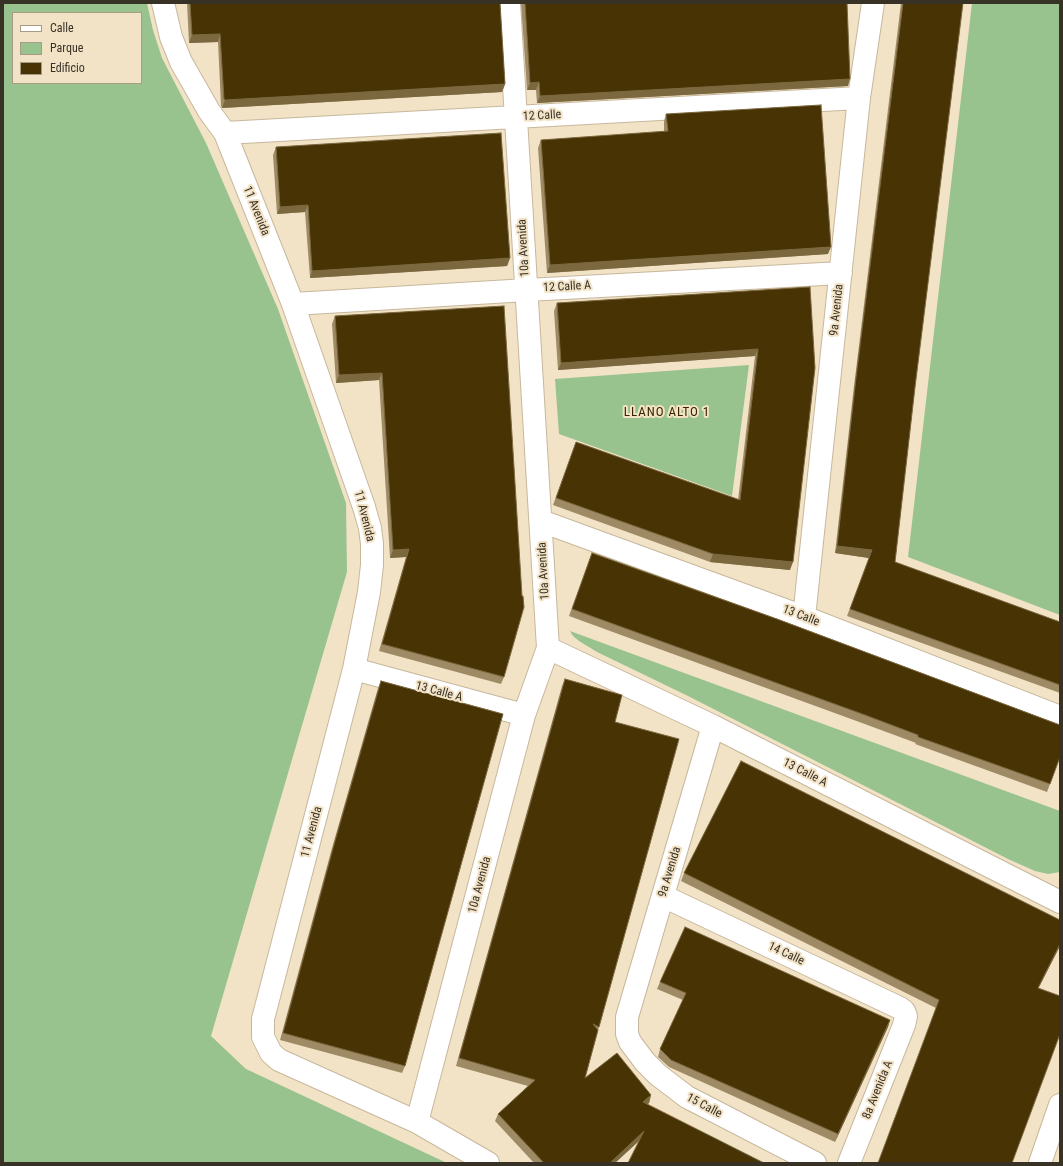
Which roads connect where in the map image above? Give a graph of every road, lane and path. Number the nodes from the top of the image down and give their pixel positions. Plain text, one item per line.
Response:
1 (163, 3) edge
2 (510, 3) edge
3 (872, 3) edge
4 (859, 98) junction
5 (517, 117) junction
6 (225, 133) junction
7 (841, 273) junction
8 (527, 290) junction
9 (293, 304) junction
10 (541, 521) junction
11 (804, 617) junction
12 (548, 648) junction
13 (354, 669) junction
14 (524, 715) junction
15 (1060, 717) edge
16 (713, 726) junction
17 (663, 896) junction
18 (1060, 902) edge
19 (906, 1016) joint
20 (627, 1017) joint
21 (1060, 1105) edge
22 (417, 1122) junction
23 (488, 1163) edge
24 (816, 1163) edge
25 (848, 1163) edge
26 (1040, 1163) edge

1 - 6 street, 11 Avenida
2 - 5 street, 10a Avenida
3 - 4 street, 9a Avenida
4 - 5 street, 12 Calle
4 - 7 street, 9a Avenida
5 - 6 street, 12 Calle
5 - 8 street, 10a Avenida
6 - 9 street, 11 Avenida
7 - 8 street, 12 Calle A
7 - 11 street, 9a Avenida
8 - 9 street, 12 Calle A
8 - 10 street, 10a Avenida
9 - 13 street, 11 Avenida
10 - 11 street, 13 Calle
10 - 12 street, 10a Avenida
11 - 15 street, 13 Calle
12 - 14 street, 10a Avenida
12 - 16 street, 13 Calle A
13 - 14 street, 13 Calle A
13 - 22 street, 11 Avenida
14 - 22 street, 10a Avenida
16 - 17 street, 9a Avenida
16 - 18 street, 13 Calle A
17 - 19 street, 14 Calle
17 - 20 street, 9a Avenida
19 - 25 street, 8a Avenida A
20 - 24 street, 15 Calle
21 - 26 street
22 - 23 street

